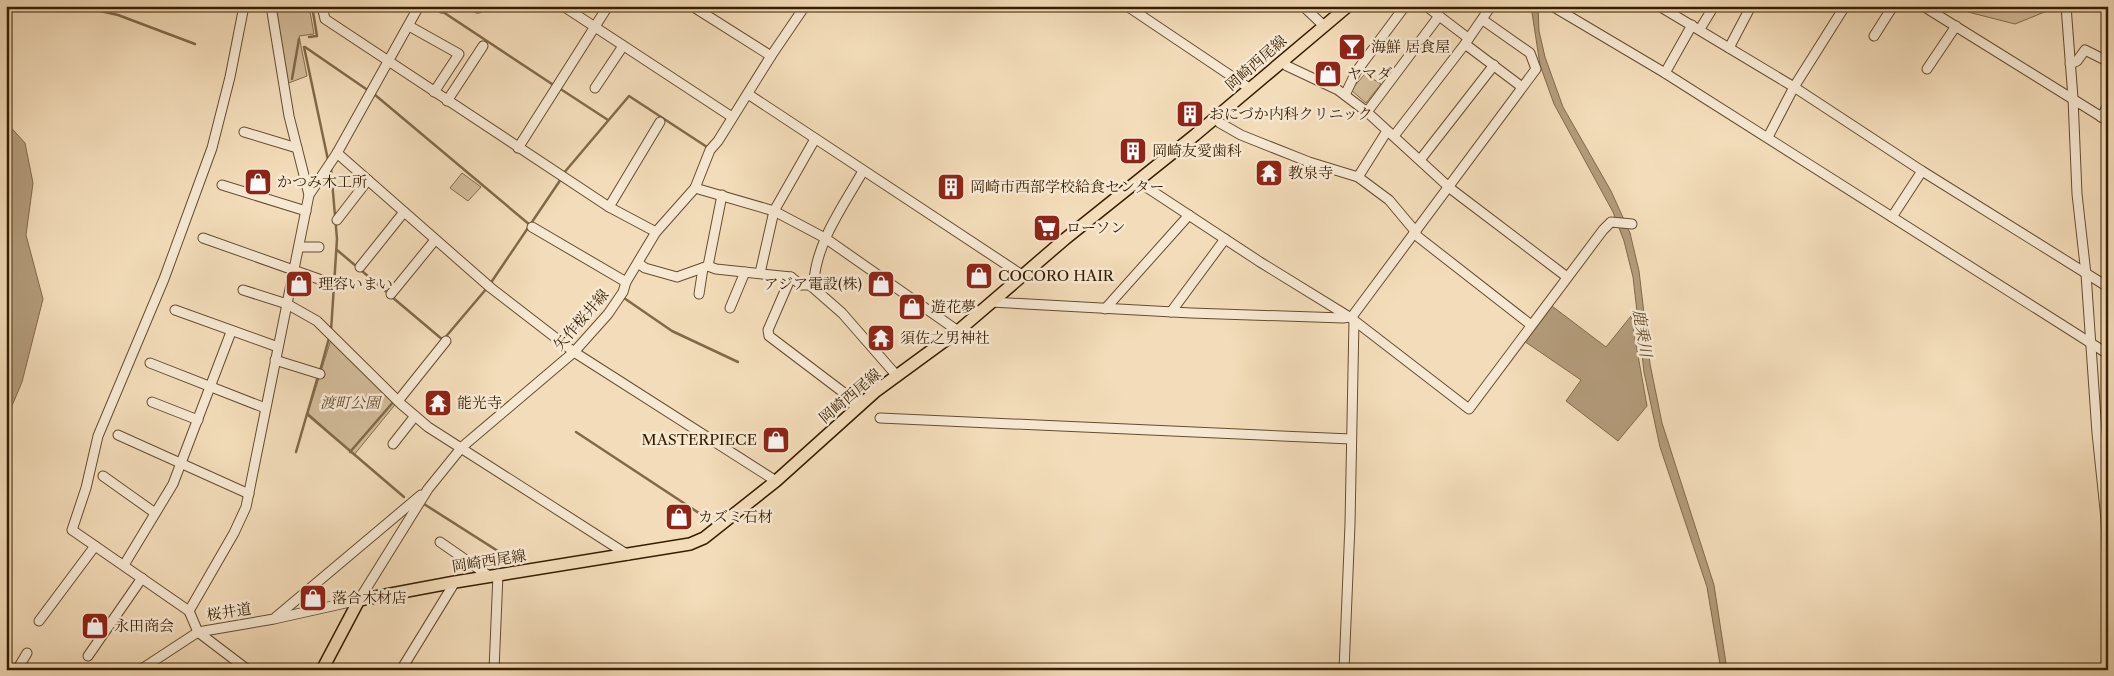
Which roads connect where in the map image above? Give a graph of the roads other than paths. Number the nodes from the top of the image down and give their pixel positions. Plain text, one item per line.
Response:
1 (244, 6) edge
2 (271, 6) edge
3 (322, 6) edge
4 (419, 6) edge
5 (563, 6) edge
6 (608, 6) edge
7 (692, 6) edge
8 (805, 6) edge
9 (1127, 6) edge
10 (1303, 6) edge
11 (1348, 6) edge
12 (1405, 6) edge
13 (1426, 6) edge
14 (1477, 6) edge
15 (1552, 6) edge
16 (1659, 6) edge
17 (1714, 6) edge
18 (1751, 6) edge
19 (1846, 6) edge
20 (1893, 6) edge
21 (1923, 6) edge
22 (2066, 6) edge
23 (1487, 13) edge
24 (1439, 16) junction
25 (1323, 25) junction
26 (409, 26) junction
27 (1956, 26) junction
28 (594, 27) junction
29 (1696, 27) junction
30 (1874, 36) dead end
31 (1467, 41) junction
32 (483, 46) dead end
33 (623, 46) junction
34 (1729, 48) junction
35 (771, 56) junction
36 (2103, 59) dead end
37 (1282, 61) junction
38 (389, 63) junction
39 (2070, 64) junction
40 (1494, 65) junction
41 (1927, 68) dead end
42 (1665, 73) junction
43 (1522, 86) junction
44 (1794, 87) junction
45 (595, 88) dead end
46 (1249, 88) junction
47 (434, 92) junction
48 (748, 94) junction
49 (1345, 95) junction
50 (2073, 98) junction
51 (447, 101) junction
52 (2108, 106) edge
53 (1367, 112) junction
54 (732, 117) junction
55 (1215, 118) junction
56 (2105, 119) edge
57 (660, 122) dead end
58 (244, 132) dead end
59 (1391, 134) junction
60 (1768, 137) junction
61 (815, 139) junction
62 (297, 148) junction
63 (518, 148) junction
64 (337, 153) junction
65 (1420, 160) junction
66 (863, 171) junction
67 (1922, 171) junction
68 (1358, 176) junction
69 (368, 180) junction
70 (1137, 181) junction
71 (222, 185) dead end
72 (1448, 185) junction
73 (695, 188) junction
74 (309, 195) junction
75 (722, 195) junction
76 (609, 207) junction
77 (306, 211) junction
78 (774, 211) junction
79 (404, 212) junction
80 (1189, 214) junction
81 (1892, 217) junction
82 (337, 220) dead end
83 (1632, 224) dead end
84 (532, 227) dead end
85 (1415, 231) junction
86 (656, 232) junction
87 (203, 238) dead end
88 (826, 238) junction
89 (1225, 239) junction
90 (435, 240) junction
91 (299, 247) junction
92 (319, 247) dead end
93 (638, 263) junction
94 (360, 267) dead end
95 (705, 267) junction
96 (294, 270) junction
97 (745, 272) junction
98 (760, 273) junction
99 (2086, 274) junction
100 (1022, 275) junction
101 (791, 277) junction
102 (1567, 277) junction
103 (626, 282) junction
104 (330, 284) dead end
105 (810, 285) junction
106 (2108, 288) edge
107 (243, 290) dead end
108 (391, 294) dead end
109 (699, 294) dead end
110 (991, 302) junction
111 (287, 304) junction
112 (730, 308) dead end
113 (1106, 308) junction
114 (175, 310) dead end
115 (1171, 312) junction
116 (1351, 318) junction
117 (1531, 325) junction
118 (958, 331) junction
119 (230, 332) junction
120 (446, 341) dead end
121 (2090, 342) junction
122 (278, 347) junction
123 (574, 352) junction
124 (2108, 354) edge
125 (275, 360) junction
126 (150, 363) dead end
127 (320, 374) dead end
128 (897, 376) junction
129 (211, 386) junction
130 (398, 401) junction
131 (152, 402) dead end
132 (860, 406) junction
133 (265, 408) junction
134 (415, 416) junction
135 (880, 418) dead end
136 (198, 420) junction
137 (118, 435) dead end
138 (1351, 439) junction
139 (393, 444) dead end
140 (462, 447) junction
141 (181, 464) junction
142 (103, 476) dead end
143 (776, 481) junction
144 (428, 489) junction
145 (249, 494) junction
146 (156, 513) junction
147 (2107, 534) edge
148 (440, 542) dead end
149 (95, 546) junction
150 (628, 555) junction
151 (124, 565) junction
152 (2108, 566) edge
153 (494, 575) junction
154 (142, 578) junction
155 (455, 582) junction
156 (359, 600) junction
157 (189, 610) junction
158 (274, 619) junction
159 (39, 621) dead end
160 (198, 632) junction
161 (27, 654) dead end
162 (88, 656) dead end
163 (243, 668) edge
164 (17, 670) edge
165 (140, 670) edge
166 (322, 670) edge
167 (402, 670) edge
168 (494, 670) edge
169 (1344, 670) edge

1 - 149 street
2 - 62 street
3 - 38 street
4 - 26 street
5 - 28 street
6 - 28 street
7 - 35 street
8 - 35 street, 矢作桜井線
9 - 46 street
10 - 25 street
11 - 25 main road, 岡崎西尾線
12 - 49 street
13 - 24 street
14 - 23 street
15 - 42 street
16 - 29 street
17 - 29 street
18 - 34 street
19 - 44 street
20 - 30 street
21 - 27 street
22 - 39 street
23 - 31 street
23 - 43 street
24 - 31 street
24 - 53 street
25 - 37 main road, 岡崎西尾線
26 - 38 street
26 - 47 street
27 - 41 street
27 - 50 street
28 - 33 street
28 - 63 street
29 - 34 street
29 - 42 street
31 - 40 street
31 - 59 street
32 - 51 street
33 - 45 street
33 - 54 street
34 - 44 street
35 - 48 street, 矢作桜井線
36 - 39 street
37 - 46 main road, 岡崎西尾線
37 - 49 street
38 - 47 street
38 - 64 street
39 - 50 street
40 - 43 street
40 - 65 street
42 - 60 street
43 - 72 street
44 - 60 street
44 - 67 street
46 - 55 main road, 岡崎西尾線
47 - 51 street
48 - 54 street, 矢作桜井線
48 - 61 street
49 - 53 street
50 - 56 street
50 - 99 street
51 - 63 street
52 - 56 street
53 - 59 street
54 - 73 street, 矢作桜井線
55 - 68 street
55 - 70 main road, 岡崎西尾線
57 - 76 street
58 - 62 street
59 - 65 street
59 - 68 street
60 - 81 street
61 - 66 street
61 - 78 street
62 - 74 street
63 - 76 street
64 - 69 street
64 - 74 street
65 - 72 street
66 - 88 street
66 - 100 street
67 - 81 street
67 - 99 street
68 - 85 street
69 - 79 street
69 - 82 street
70 - 80 street
70 - 100 main road, 岡崎西尾線
71 - 77 street
72 - 85 street
72 - 102 street
73 - 75 street
73 - 86 street, 矢作桜井線
74 - 77 street
75 - 78 street
75 - 95 street
76 - 86 street
77 - 91 street
78 - 88 street
78 - 98 street
79 - 90 street
79 - 94 street
80 - 89 street
80 - 113 street
81 - 121 street
83 - 102 street
84 - 103 street
85 - 116 street
85 - 117 street
86 - 93 street, 矢作桜井線
87 - 96 street
88 - 105 street
88 - 118 street
89 - 115 street
89 - 116 street
90 - 108 street
90 - 123 street
91 - 92 street
91 - 96 street
93 - 95 street
93 - 103 street, 矢作桜井線
95 - 97 street
95 - 109 street
96 - 104 street
96 - 111 street
97 - 98 street
97 - 112 street
98 - 101 street
99 - 106 street
99 - 121 street
100 - 110 main road, 岡崎西尾線
101 - 105 street
101 - 132 street
102 - 117 street
103 - 123 street, 矢作桜井線
105 - 128 street
107 - 111 street
110 - 113 street
110 - 118 main road, 岡崎西尾線
111 - 122 street
111 - 130 street
113 - 115 street
114 - 119 street
115 - 116 street
116 - 117 street
116 - 138 street
118 - 128 main road, 岡崎西尾線
119 - 122 street
119 - 129 street
120 - 130 street
121 - 124 street
121 - 147 street
122 - 125 street
123 - 140 street, 矢作桜井線
123 - 143 street
125 - 127 street
125 - 133 street
126 - 129 street
128 - 132 main road, 岡崎西尾線
129 - 133 street
129 - 136 street
130 - 134 street
131 - 136 street
132 - 143 main road, 岡崎西尾線
133 - 145 street
134 - 139 street
134 - 140 street
135 - 138 street
136 - 141 street
137 - 141 street
138 - 169 street
140 - 144 street, 矢作桜井線
140 - 150 street
141 - 145 street
141 - 146 street
142 - 146 street
143 - 150 main road, 岡崎西尾線
144 - 156 street, 矢作桜井線
144 - 158 street
145 - 157 street
146 - 151 street
147 - 152 street
148 - 153 street
149 - 151 street
149 - 159 street
150 - 153 main road, 岡崎西尾線
151 - 154 street
153 - 155 main road, 岡崎西尾線
153 - 168 street
154 - 157 street
154 - 162 street
155 - 156 main road, 岡崎西尾線
155 - 167 street
156 - 158 street, 桜井道
156 - 166 main road
157 - 160 street
158 - 160 street, 桜井道
160 - 163 street
160 - 165 street, 桜井道
161 - 164 street

